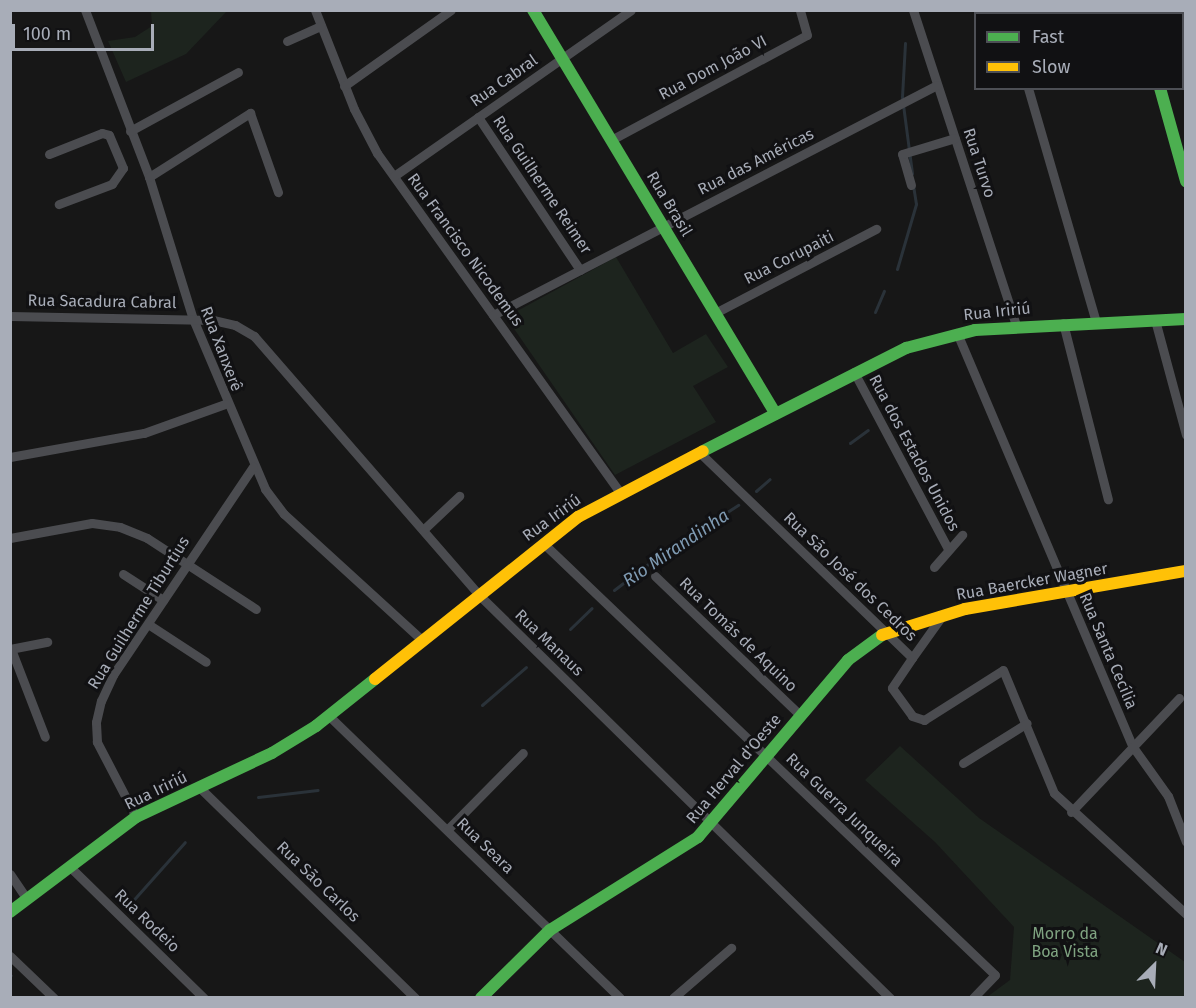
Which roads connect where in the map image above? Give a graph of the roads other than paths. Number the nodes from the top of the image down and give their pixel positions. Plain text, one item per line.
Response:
1 (85, 10) edge
2 (315, 10) edge
3 (451, 10) edge
4 (533, 10) edge
5 (631, 10) edge
6 (800, 10) edge
7 (913, 10) edge
8 (321, 26) junction
9 (287, 41) dead end
10 (562, 59) junction
11 (238, 72) dead end
12 (937, 85) junction
13 (344, 86) junction
14 (1029, 90) edge
15 (1161, 90) edge
16 (478, 117) junction
17 (130, 131) junction
18 (955, 138) junction
19 (611, 140) junction
20 (49, 154) dead end
21 (139, 154) junction
22 (122, 161) junction
23 (394, 176) junction
24 (148, 177) junction
25 (1185, 181) edge
26 (910, 185) dead end
27 (278, 192) dead end
28 (59, 204) dead end
29 (663, 227) junction
30 (876, 229) dead end
31 (580, 270) junction
32 (715, 313) junction
33 (493, 315) junction
34 (10, 316) edge
35 (193, 319) junction
36 (1185, 319) edge
37 (1155, 320) junction
38 (1096, 322) junction
39 (1063, 323) junction
40 (1016, 325) junction
41 (957, 333) junction
42 (854, 372) junction
43 (225, 404) junction
44 (776, 414) junction
45 (1185, 435) edge
46 (699, 452) junction
47 (10, 457) edge
48 (253, 467) junction
49 (620, 492) junction
50 (459, 496) dead end
51 (1107, 499) dead end
52 (423, 530) junction
53 (962, 536) dead end
54 (10, 538) edge
55 (543, 543) junction
56 (948, 549) junction
57 (187, 564) junction
58 (934, 567) dead end
59 (1185, 571) edge
60 (123, 574) dead end
61 (655, 576) dead end
62 (1067, 593) junction
63 (478, 596) junction
64 (163, 600) junction
65 (256, 609) dead end
66 (943, 614) junction
67 (148, 624) junction
68 (885, 632) junction
69 (422, 640) junction
70 (47, 642) dead end
71 (11, 649) edge
72 (912, 658) junction
73 (206, 662) dead end
74 (1179, 698) dead end
75 (328, 716) junction
76 (801, 716) junction
77 (1027, 723) junction
78 (45, 738) dead end
79 (1132, 747) junction
80 (524, 753) dead end
81 (767, 757) junction
82 (963, 763) dead end
83 (200, 788) junction
84 (1071, 812) junction
85 (136, 817) junction
86 (712, 824) junction
87 (447, 830) junction
88 (1185, 842) edge
89 (69, 866) junction
90 (10, 874) edge
91 (27, 899) junction
92 (10, 912) edge
93 (1185, 914) edge
94 (550, 930) junction
95 (730, 948) dead end
96 (10, 956) edge
97 (54, 998) edge
98 (204, 998) edge
99 (415, 998) edge
100 (481, 998) edge
101 (620, 998) edge
102 (673, 998) edge
103 (890, 998) edge
104 (973, 998) edge

1 - 17 street, Rua Xanxerê
2 - 8 street, Rua Francisco Nicodemus
3 - 13 street
4 - 10 main road, Rua Brasil
5 - 10 street, Rua Cabral
6 - 19 street, Rua Dom João VI
7 - 12 street, Rua Turvo
8 - 9 street
8 - 13 street, Rua Francisco Nicodemus
10 - 16 street, Rua Cabral
10 - 19 main road, Rua Brasil
11 - 17 street
12 - 18 street, Rua Turvo
12 - 29 street, Rua das Américas
13 - 23 street, Rua Francisco Nicodemus
14 - 38 street
15 - 25 main road
16 - 23 street, Rua Cabral
16 - 31 street, Rua Guilherme Reimer
17 - 21 street, Rua Xanxerê
18 - 26 street
18 - 40 street, Rua Turvo
19 - 29 main road, Rua Brasil
20 - 22 street
21 - 22 street
21 - 24 street, Rua Xanxerê
22 - 28 street
23 - 33 street, Rua Francisco Nicodemus
24 - 27 street
24 - 35 street, Rua Xanxerê
29 - 31 street, Rua das Américas
29 - 32 main road, Rua Brasil
30 - 32 street, Rua Corupaiti
31 - 33 street, Rua das Américas
32 - 44 main road, Rua Brasil
33 - 49 street, Rua Francisco Nicodemus
34 - 35 street, Rua Sacadura Cabral
35 - 43 street, Rua Xanxerê
35 - 52 street, Rua Manaus
36 - 37 main road, Rua Iririú
37 - 38 main road, Rua Iririú
37 - 45 street
38 - 39 main road, Rua Iririú
39 - 40 main road, Rua Iririú
39 - 51 street
40 - 41 main road, Rua Iririú
41 - 42 main road, Rua Iririú
41 - 62 street, Rua Santa Cecília
42 - 44 main road, Rua Iririú
42 - 56 street, Rua dos Estados Unidos
43 - 47 street
43 - 48 street, Rua Xanxerê
44 - 46 main road, Rua Iririú
46 - 49 main road, Rua Iririú
46 - 68 street, Rua São José dos Cedros
48 - 57 street, Rua Guilherme Tiburtius
48 - 69 street, Rua Xanxerê
49 - 55 main road, Rua Iririú
50 - 52 street
52 - 63 street, Rua Manaus
53 - 56 street
54 - 57 street
55 - 63 main road, Rua Iririú
55 - 81 street, Rua Guerra Junqueira
56 - 58 street
57 - 64 street, Rua Guilherme Tiburtius
57 - 65 street
59 - 62 main road, Rua Baercker Wagner
60 - 64 street
61 - 76 street, Rua Tomás de Aquino
62 - 66 main road, Rua Baercker Wagner
62 - 79 street, Rua Santa Cecília
63 - 69 main road, Rua Iririú
63 - 86 street, Rua Manaus
64 - 67 street, Rua Guilherme Tiburtius
66 - 68 main road, Rua Baercker Wagner
66 - 72 street
67 - 73 street
67 - 85 street, Rua Guilherme Tiburtius
68 - 72 street, Rua São José dos Cedros
68 - 76 main road, Rua Herval d'Oeste
69 - 75 main road, Rua Iririú
70 - 71 street
71 - 78 street
72 - 77 street, Rua São José dos Cedros
74 - 79 street
75 - 83 main road, Rua Iririú
75 - 87 street, Rua Seara
76 - 81 main road, Rua Herval d'Oeste
77 - 82 street
77 - 84 street, Rua São José dos Cedros
79 - 84 street
79 - 88 street, Rua Santa Cecília
80 - 87 street
81 - 86 main road, Rua Herval d'Oeste
81 - 104 street, Rua Guerra Junqueira
83 - 85 main road, Rua Iririú
83 - 99 street, Rua São Carlos
84 - 93 street, Rua São José dos Cedros
85 - 89 main road, Rua Iririú
86 - 94 main road, Rua Herval d'Oeste
86 - 103 street, Rua Manaus
87 - 94 street, Rua Seara
89 - 91 main road, Rua Iririú
89 - 98 street, Rua Rodeio
90 - 91 street
91 - 92 main road, Rua Iririú
94 - 100 main road, Rua Herval d'Oeste
94 - 101 street, Rua Seara
95 - 102 street
96 - 97 street

